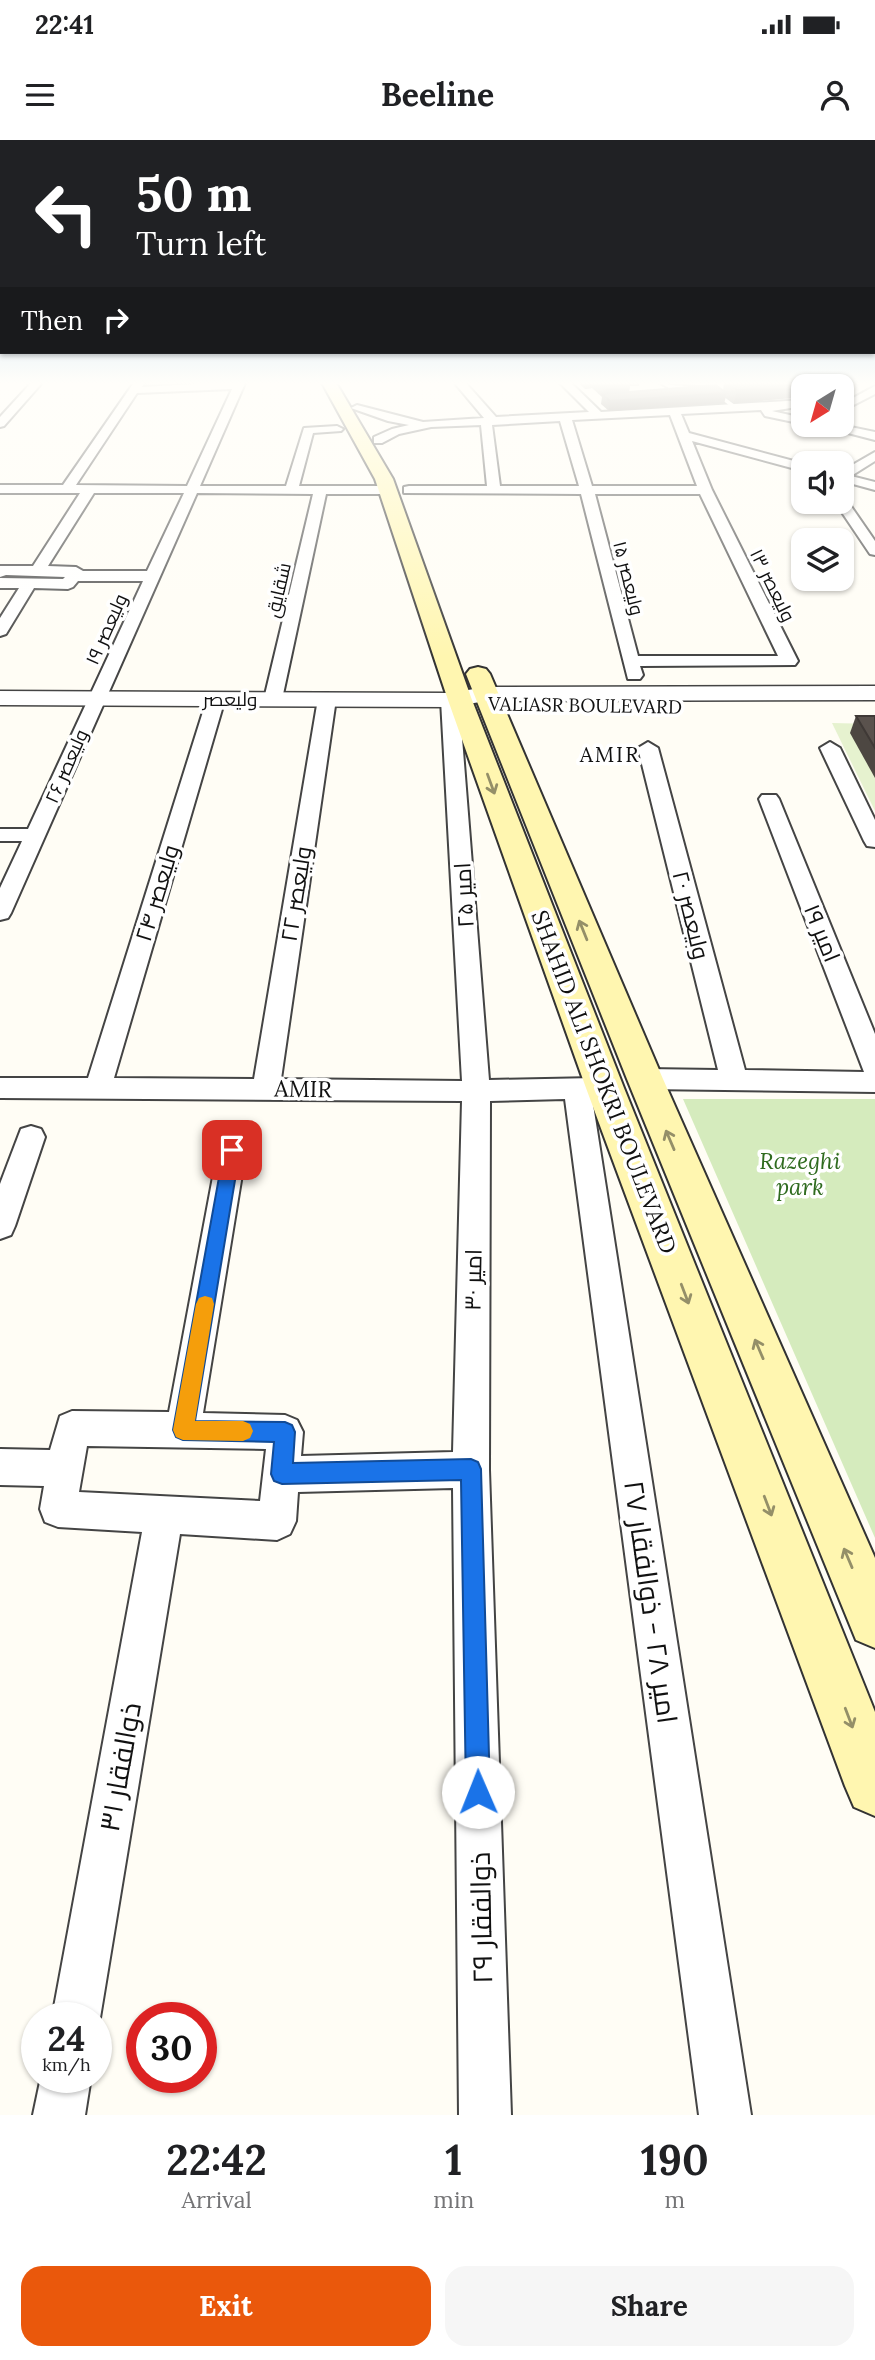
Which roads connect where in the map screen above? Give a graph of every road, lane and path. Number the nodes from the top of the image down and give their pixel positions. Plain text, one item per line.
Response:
1 (77, 473) edge
2 (199, 473) edge
3 (296, 473) edge
4 (387, 473) edge
5 (391, 473) edge
6 (493, 473) edge
7 (582, 473) edge
8 (699, 473) edge
9 (854, 480) edge
10 (875, 486) edge
11 (0, 489) edge
12 (66, 489) junction
13 (89, 489) junction
14 (192, 490) junction
15 (291, 490) junction
16 (320, 490) junction
17 (398, 490) junction
18 (494, 490) junction
19 (587, 490) junction
20 (705, 490) junction
21 (849, 514) edge
22 (875, 551) edge
23 (0, 573) edge
24 (152, 576) junction
25 (34, 577) junction
26 (0, 583) edge
27 (0, 631) edge
28 (632, 668) joint
29 (875, 693) edge
30 (0, 698) edge
31 (97, 698) junction
32 (216, 699) junction
33 (273, 699) junction
34 (327, 699) junction
35 (472, 700) junction
36 (875, 708) edge
37 (648, 748) dead end
38 (830, 748) dead end
39 (769, 799) dead end
40 (0, 835) edge
41 (36, 835) junction
42 (875, 841) edge
43 (0, 913) edge
44 (875, 1067) edge
45 (645, 1079) junction
46 (734, 1081) junction
47 (875, 1082) edge
48 (0, 1088) edge
49 (98, 1088) junction
50 (265, 1088) junction
51 (591, 1088) junction
52 (476, 1091) junction
53 (31, 1136) dead end
54 (232, 1150) dead end
55 (0, 1226) edge
56 (183, 1430) junction
57 (795, 1433) junction
58 (743, 1442) junction
59 (0, 1467) edge
60 (65, 1468) junction
61 (471, 1469) junction
62 (282, 1474) junction
63 (164, 1516) junction
64 (875, 1621) edge
65 (875, 1786) edge
66 (79, 2002) edge
67 (63, 2093) edge
68 (59, 2115) edge
69 (485, 2115) edge
70 (724, 2115) edge

1 - 12 street
2 - 14 street, ولیعصر ۱۹
3 - 15 street
4 - 17 main road, SHAHID ALI SHOKRI BOULEVARD
5 - 17 main road, SHAHID ALI SHOKRI BOULEVARD
6 - 18 street
7 - 19 street, ولیعصر ۱۵
8 - 20 street, ولیعصر ۱۳
9 - 10 street
11 - 12 street
12 - 13 street
13 - 14 street
13 - 25 street
14 - 15 street
14 - 24 street, ولیعصر ۱۹
15 - 16 street
16 - 17 street
16 - 33 street, شقایق
17 - 18 street
17 - 35 main road, SHAHID ALI SHOKRI BOULEVARD
18 - 19 street
19 - 20 street
19 - 28 street, ولیعصر ۱۵
20 - 28 street, ولیعصر ۱۳
21 - 22 street
23 - 25 street
24 - 25 street
24 - 31 street, ولیعصر ۱۹
25 - 26 street
25 - 27 street
29 - 35 street, VALIASR BOULEVARD
30 - 31 street, ولیعصر
31 - 32 street, ولیعصر
31 - 41 street, ولیعصر ۲۶
32 - 33 street, ولیعصر
32 - 49 street, ولیعصر ۲۴
33 - 34 street, ولیعصر
34 - 35 street, ولیعصر
34 - 50 street, ولیعصر ۲۲
35 - 36 street, VALIASR BOULEVARD
45 -> 35 main road, SHAHID ALI SHOKRI BOULEVARD
35 -> 51 main road, SHAHID ALI SHOKRI BOULEVARD
35 - 52 street, امیر ۲۵
37 - 46 street, ولیعصر ۲۰
38 - 42 street
39 - 44 street, امیر ۱۹
40 - 41 street
41 - 43 street, ولیعصر ۲۶
45 - 46 street
57 -> 45 main road, SHAHID ALI SHOKRI BOULEVARD
46 - 47 street
48 - 49 street, AMIR
49 - 50 street, AMIR
50 - 52 street, AMIR
51 - 52 street, AMIR
51 -> 58 main road, SHAHID ALI SHOKRI BOULEVARD
51 - 70 street, امیر ۲۸ - ذوالفقار ۲۷
52 - 61 street, امیر ۳۰
53 - 55 street
54 - 56 street
56 - 60 street
56 - 62 street
57 - 58 main road
64 -> 57 main road, SHAHID ALI SHOKRI BOULEVARD
58 -> 65 main road, SHAHID ALI SHOKRI BOULEVARD
59 - 60 street
60 - 63 street
61 - 62 street
61 - 69 street, ذوالفقار ۲۹
62 - 63 street
63 - 66 street, ذوالفقار ۳۱
67 - 68 street

